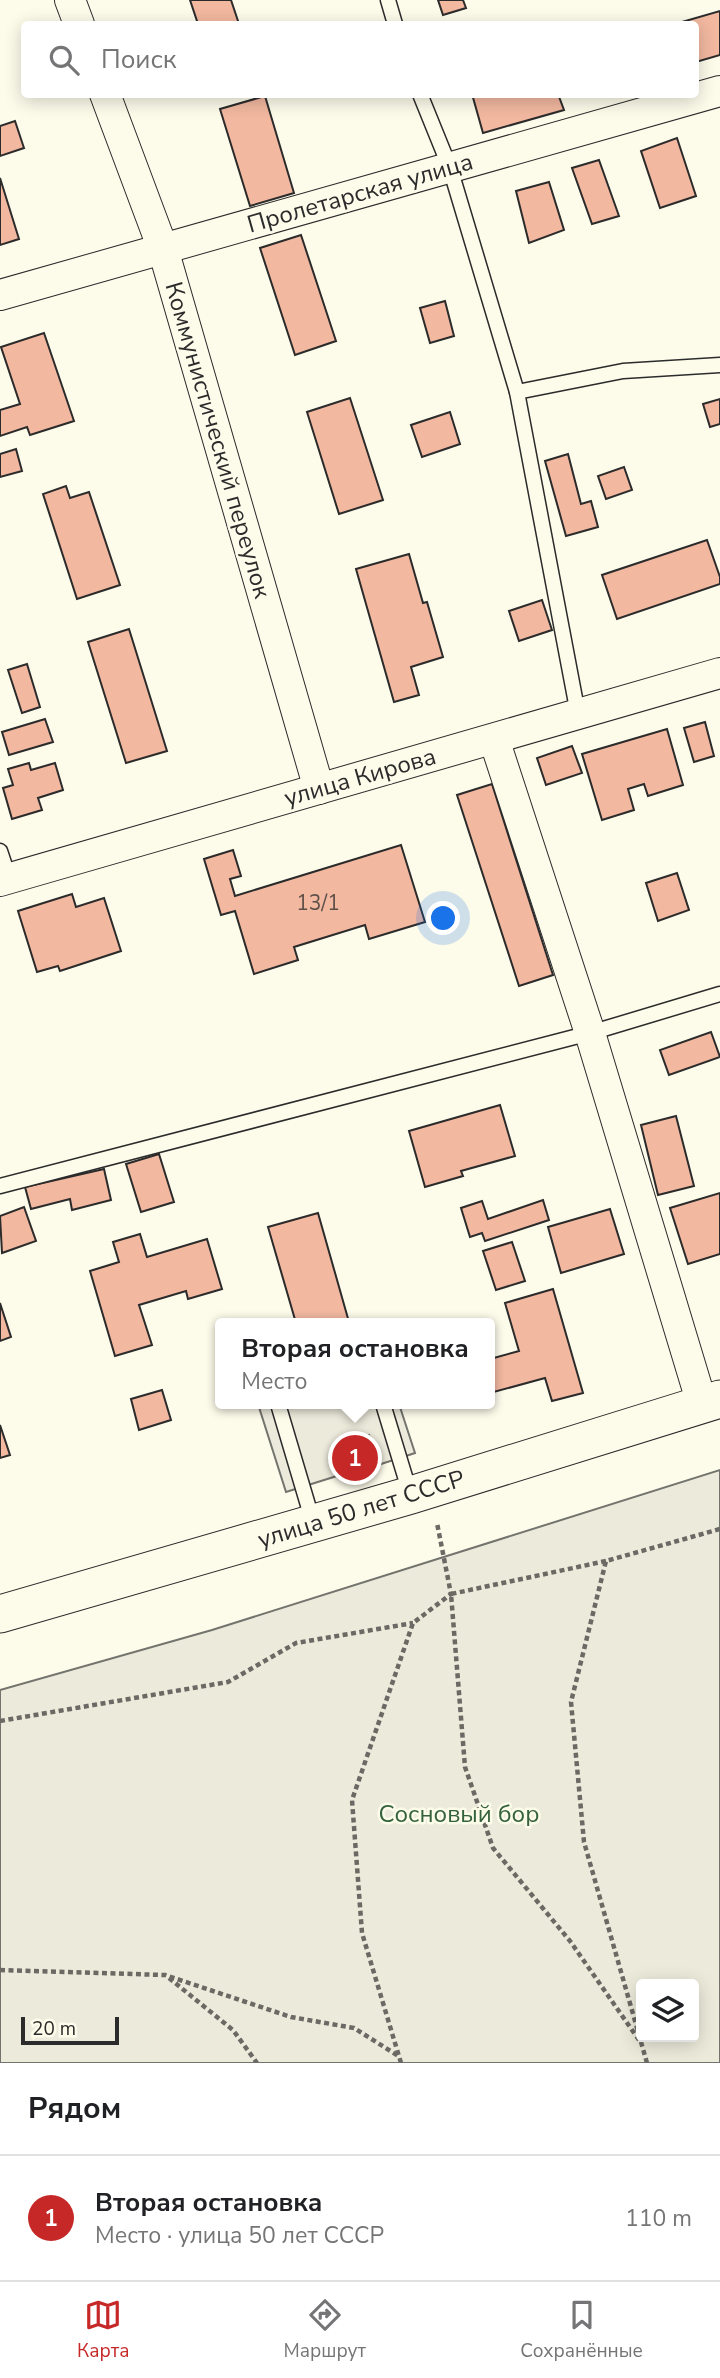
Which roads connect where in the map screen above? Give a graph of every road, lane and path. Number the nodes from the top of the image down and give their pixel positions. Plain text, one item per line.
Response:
1 (70, 0) edge
2 (388, 0) edge
3 (78, 21) edge
4 (394, 21) edge
5 (720, 91) edge
6 (699, 97) edge
7 (106, 98) edge
8 (422, 98) edge
9 (695, 98) edge
10 (450, 168) junction
11 (163, 249) junction
12 (0, 295) edge
13 (720, 365) edge
14 (517, 392) junction
15 (720, 673) edge
16 (578, 714) junction
17 (494, 739) junction
18 (319, 789) junction
19 (3, 870) edge
20 (720, 994) edge
21 (590, 1033) junction
22 (0, 1186) edge
23 (711, 1401) edge
24 (280, 1409) edge
25 (385, 1409) edge
26 (420, 1492) junction
27 (314, 1523) junction
28 (720, 1530) edge
29 (606, 1561) junction
30 (451, 1594) junction
31 (0, 1614) edge
32 (413, 1623) junction
33 (0, 1721) edge
34 (0, 1970) edge
35 (165, 1975) junction
36 (636, 2029) edge
37 (636, 2036) edge
38 (640, 2042) edge
39 (401, 2060) edge
40 (257, 2063) edge
41 (648, 2063) edge

1 - 3 street
2 - 4 lane
5 - 6 street, Пролетарская улица
7 - 11 street, Коммунистический переулок
8 - 10 lane
9 - 10 street, Пролетарская улица
10 - 11 street, Пролетарская улица
10 - 14 lane
11 - 12 street, Пролетарская улица
11 - 18 street, Коммунистический переулок
13 - 14 lane
14 - 16 lane
15 - 16 street, улица Кирова
16 - 17 street, улица Кирова
17 - 18 street, улица Кирова
17 - 21 street
18 - 19 street, улица Кирова
20 - 21 lane
21 - 22 lane
21 - 23 street
23 - 26 street, улица 50 лет СССР
24 - 27 lane
25 - 26 lane
26 - 27 street, улица 50 лет СССР
26 - 30 path
27 - 31 street, улица 50 лет СССР
28 - 29 path
29 - 30 path
29 - 36 path
30 - 32 path
30 - 37 path
32 - 33 path
32 - 39 path
34 - 35 path
35 - 39 path
35 - 40 path
38 - 41 path

